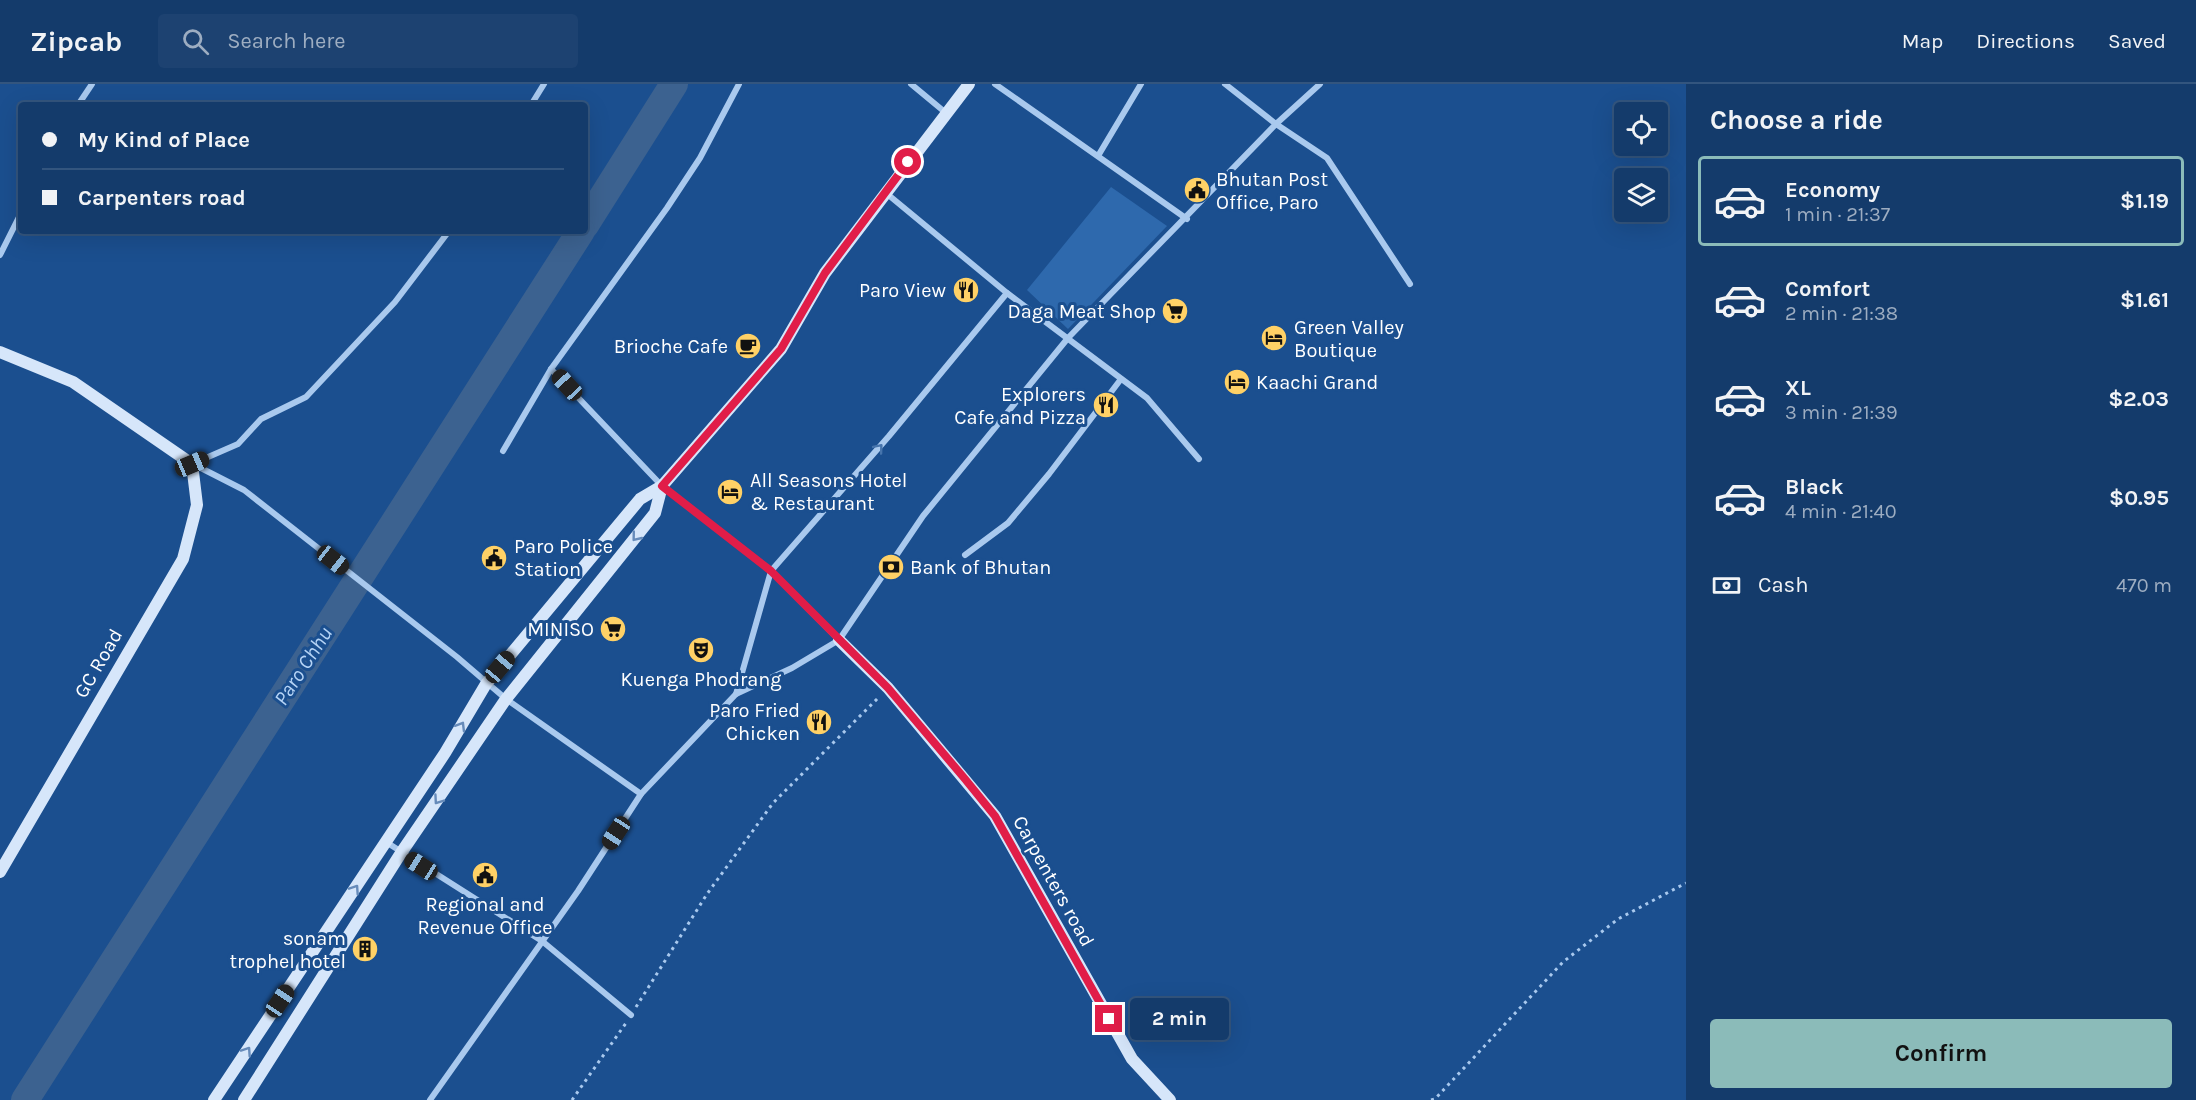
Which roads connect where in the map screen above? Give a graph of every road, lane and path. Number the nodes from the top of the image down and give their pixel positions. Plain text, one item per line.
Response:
1 (92, 84) edge
2 (544, 84) edge
3 (740, 84) edge
4 (912, 84) edge
5 (969, 84) edge
6 (995, 84) edge
7 (1142, 84) edge
8 (1225, 84) edge
9 (1320, 84) edge
10 (80, 102) edge
11 (533, 102) edge
12 (946, 113) junction
13 (1276, 124) junction
14 (1098, 156) junction
15 (885, 193) junction
16 (18, 219) edge
17 (1187, 219) junction
18 (447, 234) edge
19 (0, 255) edge
20 (1410, 284) dead end
21 (1007, 293) junction
22 (1068, 338) junction
23 (0, 352) edge
24 (551, 369) junction
25 (1121, 379) junction
26 (502, 451) dead end
27 (1199, 459) dead end
28 (192, 464) junction
29 (662, 486) junction
30 (965, 555) dead end
31 (771, 571) junction
32 (839, 640) junction
33 (486, 684) junction
34 (888, 688) junction
35 (736, 694) junction
36 (506, 699) junction
37 (641, 794) junction
38 (386, 842) junction
39 (401, 853) junction
40 (0, 872) edge
41 (1686, 883) edge
42 (542, 941) junction
43 (632, 1015) junction
44 (214, 1100) edge
45 (244, 1100) edge
46 (430, 1100) edge
47 (572, 1100) edge
48 (1170, 1100) edge
49 (1431, 1100) edge

1 - 10 street
2 - 11 street
3 - 24 street
4 - 12 street
5 - 12 street
6 - 14 street
7 - 14 street
8 - 13 street
9 - 13 street
12 - 15 street
13 - 17 street
13 - 20 street
14 - 17 street
15 - 21 street
15 - 29 street
16 - 19 street
17 - 22 street
18 - 28 street
21 - 22 street
31 -> 21 street
22 - 25 street
22 - 32 street
23 - 28 street
24 - 26 street
24 - 29 street
25 - 27 street
25 - 30 street
28 - 33 street
28 - 40 street, GC Road
29 - 31 street
29 - 33 street
29 -> 36 street
31 - 32 street
31 - 35 street
32 - 34 street, Carpenters road
32 - 35 street
33 - 36 street
38 -> 33 street
34 - 43 path
34 - 48 street, Carpenters road
35 - 37 street
36 - 37 street
36 -> 39 street
37 - 42 street
38 - 39 street
44 -> 38 street
39 - 42 street
39 - 45 street
41 - 49 path
42 - 43 street
42 - 46 street
43 - 47 path

